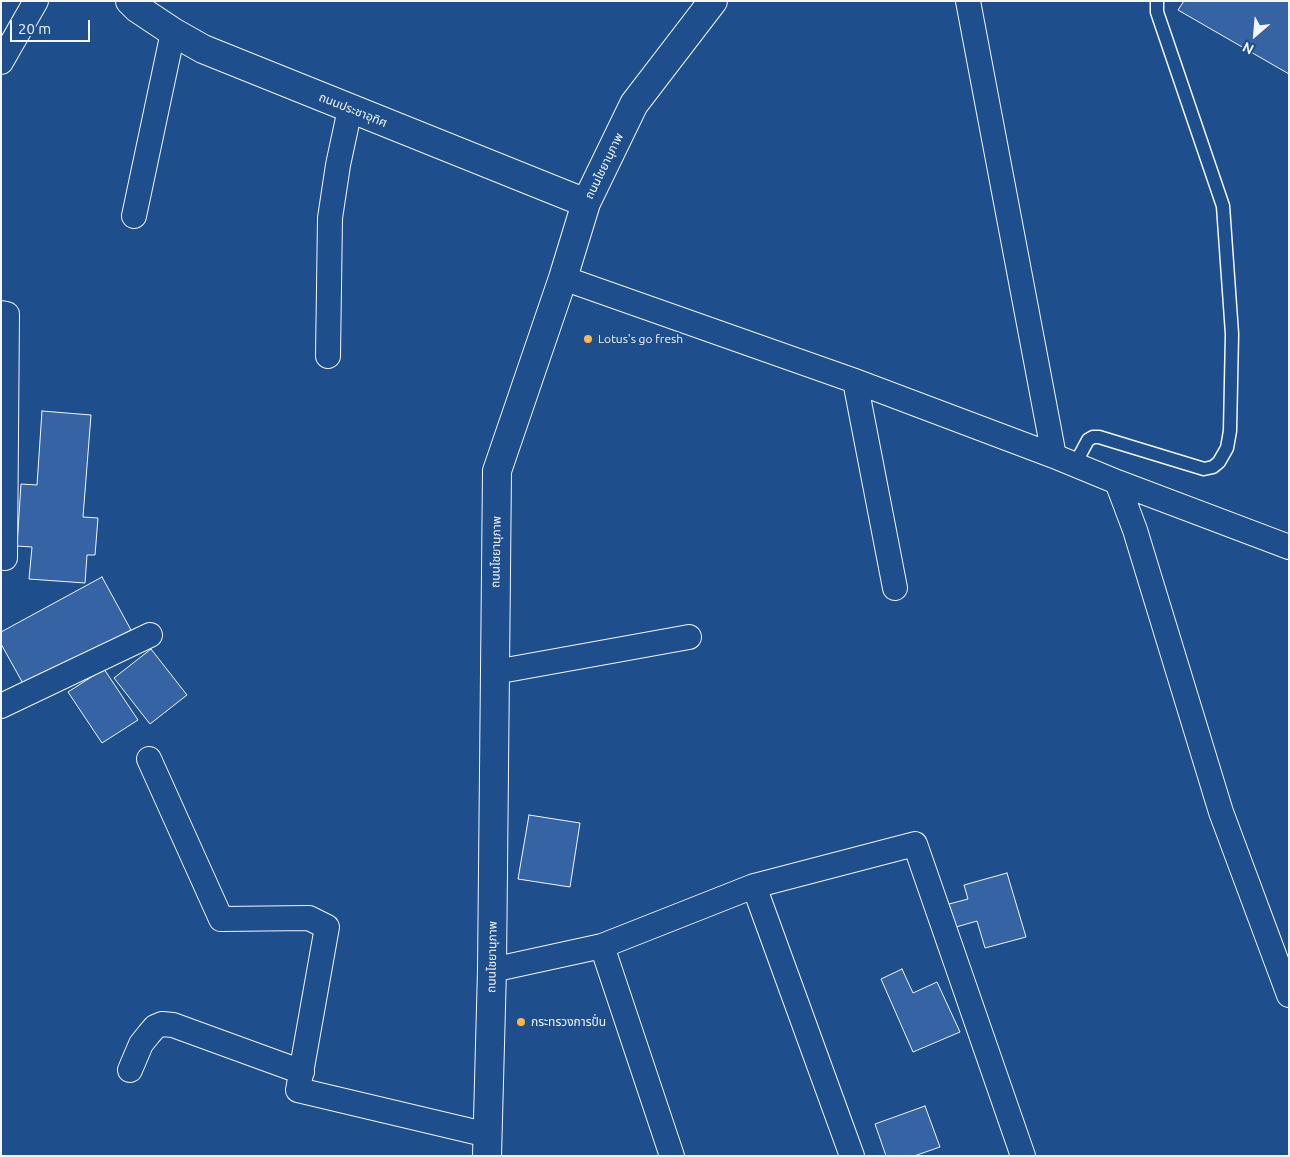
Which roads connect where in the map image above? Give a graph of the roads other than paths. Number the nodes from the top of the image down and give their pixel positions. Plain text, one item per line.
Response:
1 (36, 1) edge
2 (130, 1) edge
3 (713, 1) edge
4 (968, 1) edge
5 (1157, 1) edge
6 (173, 32) junction
7 (1, 62) edge
8 (350, 109) junction
9 (586, 203) junction
10 (134, 216) dead end
11 (563, 278) junction
12 (1, 313) edge
13 (328, 356) dead end
14 (855, 381) junction
15 (1065, 460) junction
16 (1117, 482) junction
17 (1289, 547) edge
18 (5, 558) dead end
19 (895, 588) dead end
20 (150, 635) dead end
21 (689, 637) dead end
22 (495, 672) junction
23 (1, 706) edge
24 (149, 759) dead end
25 (754, 886) junction
26 (602, 946) junction
27 (492, 970) junction
28 (1289, 995) edge
29 (130, 1070) dead end
30 (302, 1072) junction
31 (487, 1146) edge
32 (672, 1156) edge
33 (852, 1156) edge
34 (1023, 1156) edge

1 - 7 street
2 - 6 street, ถนนประชาอุทิศ
3 - 9 street, ถนนไชยานุภาพ
4 - 15 street
5 - 15 lane
6 - 8 street, ถนนประชาอุทิศ
6 - 10 street
8 - 9 street, ถนนประชาอุทิศ
8 - 13 street
9 - 11 street, ถนนไชยานุภาพ
11 - 14 street
11 - 22 street, ถนนไชยานุภาพ
12 - 18 street
14 - 15 street
14 - 19 street
15 - 16 street
16 - 17 street
16 - 28 street
20 - 23 street
21 - 22 street
22 - 27 street, ถนนไชยานุภาพ
24 - 30 street
25 - 26 street
25 - 33 street
25 - 34 street
26 - 27 street
26 - 32 street
27 - 31 street, ถนนไชยานุภาพ
29 - 30 street
30 - 31 street

